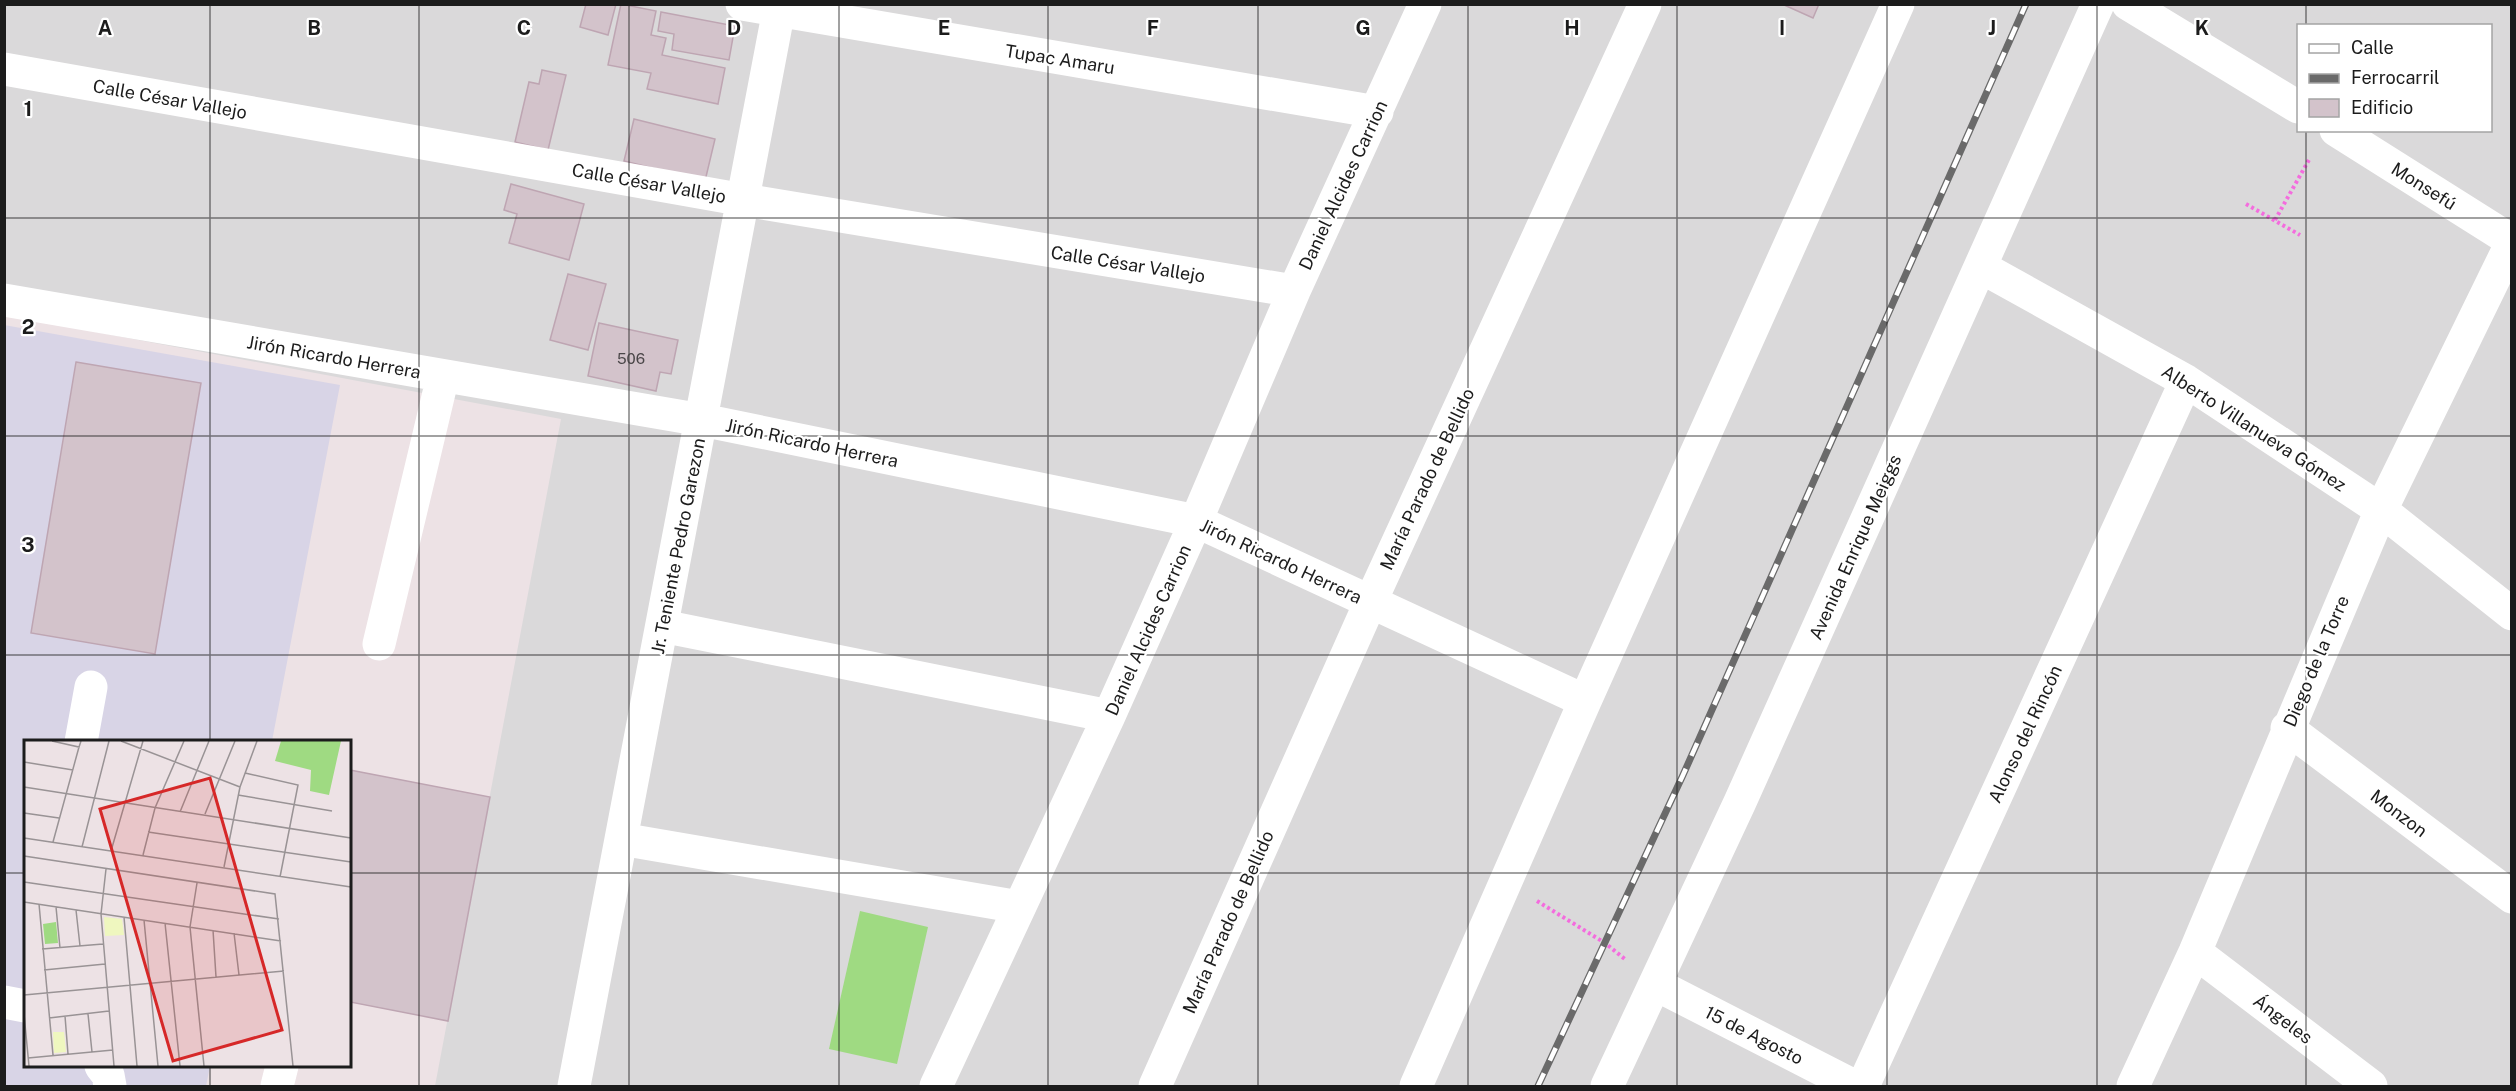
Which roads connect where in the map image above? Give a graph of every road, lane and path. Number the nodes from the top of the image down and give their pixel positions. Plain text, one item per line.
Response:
1 (742, 4) edge
2 (1425, 4) edge
3 (1645, 4) edge
4 (1898, 4) edge
5 (2098, 4) edge
6 (2128, 4) edge
7 (780, 8) edge
8 (4, 69) edge
9 (2297, 106) edge
10 (1377, 112) junction
11 (2325, 140) edge
12 (744, 200) junction
13 (2246, 204) dead end
14 (2275, 220) junction
15 (2300, 235) dead end
16 (2511, 242) edge
17 (1981, 267) junction
18 (1294, 291) junction
19 (4, 300) edge
20 (443, 376) junction
21 (2186, 381) junction
22 (702, 420) junction
23 (2381, 510) junction
24 (1196, 521) junction
25 (1370, 603) junction
26 (2511, 614) edge
27 (662, 626) junction
28 (379, 644) dead end
29 (91, 687) dead end
30 (1585, 701) junction
31 (1109, 716) junction
32 (2287, 728) junction
33 (81, 740) edge
34 (621, 839) junction
35 (1506, 882) junction
36 (2511, 897) edge
37 (1019, 907) junction
38 (2194, 952) junction
39 (1655, 984) junction
40 (4, 1002) edge
41 (24, 1005) edge
42 (102, 1067) edge
43 (282, 1067) edge
44 (110, 1086) edge
45 (277, 1086) edge
46 (574, 1086) edge
47 (936, 1086) edge
48 (1155, 1086) edge
49 (1416, 1086) edge
50 (1607, 1086) edge
51 (1854, 1086) edge
52 (1863, 1086) edge
53 (2133, 1086) edge
54 (2371, 1086) edge

1 - 7 street, Tupac Amaru
2 - 10 street, Daniel Alcides Carrion
3 - 25 street, María Parado de Bellido
4 - 30 street
5 - 17 street, Avenida Enrique Meiggs
6 - 9 street
7 - 10 street, Tupac Amaru
7 - 12 street, Jr. Teniente Pedro Garezon
8 - 12 street, Calle César Vallejo
10 - 18 street, Daniel Alcides Carrion
11 - 14 path
11 - 16 street, Monsefú
12 - 18 street, Calle César Vallejo
12 - 22 street, Jr. Teniente Pedro Garezon
13 - 14 path
14 - 15 path
16 - 23 street, Diego de la Torre
17 - 21 street, Alberto Villanueva Gómez
17 - 39 street, Avenida Enrique Meiggs
18 - 24 street, Daniel Alcides Carrion
19 - 20 street, Jirón Ricardo Herrera
20 - 22 street, Jirón Ricardo Herrera
20 - 28 street
21 - 23 street, Alberto Villanueva Gómez
21 - 52 street, Alonso del Rincón
22 - 24 street, Jirón Ricardo Herrera
22 - 27 street, Jr. Teniente Pedro Garezon
23 - 26 street, Alberto Villanueva Gómez
23 - 32 street, Diego de la Torre
24 - 25 street, Jirón Ricardo Herrera
24 - 31 street, Daniel Alcides Carrion
25 - 30 street, Jirón Ricardo Herrera
25 - 48 street, María Parado de Bellido
27 - 31 street
27 - 34 street, Jr. Teniente Pedro Garezon
29 - 33 street
30 - 35 street
31 - 37 street, Daniel Alcides Carrion
32 - 36 street, Monzon
32 - 38 street, Diego de la Torre
34 - 37 street
34 - 46 street, Jr. Teniente Pedro Garezon
35 - 39 path
35 - 49 street
37 - 47 street, Daniel Alcides Carrion
38 - 53 street, Diego de la Torre
38 - 54 street, Ángeles
39 - 50 street, Avenida Enrique Meiggs
39 - 51 street, 15 de Agosto
40 - 41 street
42 - 44 street
43 - 45 street

